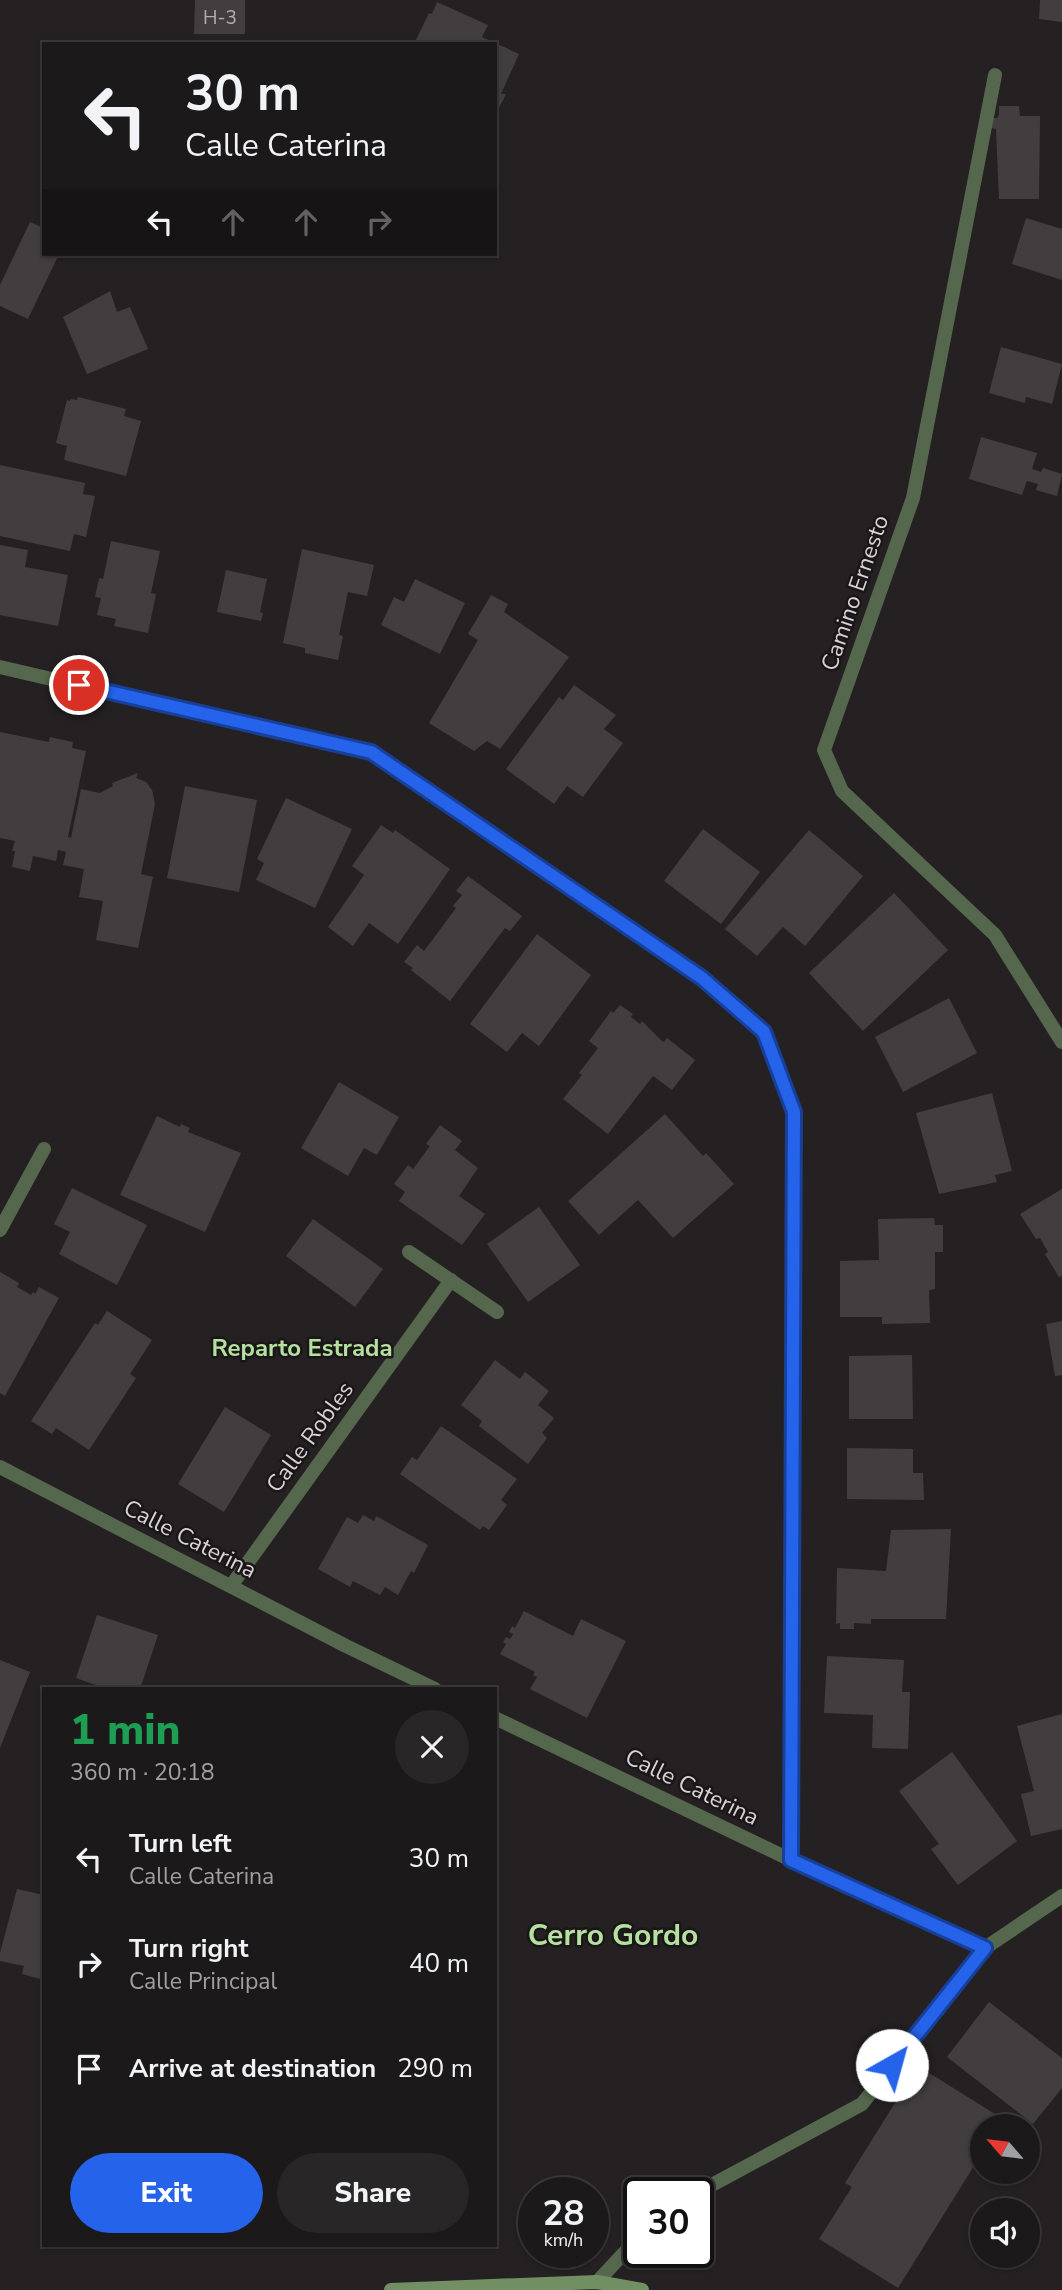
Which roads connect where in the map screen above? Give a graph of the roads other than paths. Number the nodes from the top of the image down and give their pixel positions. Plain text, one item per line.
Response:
1 (995, 75) dead end
2 (0, 667) edge
3 (1062, 1042) edge
4 (44, 1149) dead end
5 (0, 1230) edge
6 (409, 1252) dead end
7 (451, 1280) junction
8 (497, 1312) dead end
9 (0, 1467) edge
10 (231, 1586) junction
11 (431, 1687) edge
12 (497, 1719) edge
13 (791, 1860) junction
14 (1062, 1896) edge
15 (985, 1948) junction
16 (714, 2184) edge
17 (623, 2254) edge
18 (597, 2281) junction
19 (391, 2290) edge
20 (642, 2290) edge

1 - 3 street, Camino Ernesto
2 - 13 street
4 - 5 street
6 - 7 street
7 - 8 street
7 - 10 street, Calle Robles
9 - 10 street, Calle Caterina
10 - 11 street, Calle Caterina
12 - 13 street, Calle Caterina
13 - 15 street, Calle Caterina
14 - 15 street
15 - 16 street
17 - 18 street
18 - 19 street
18 - 20 street

